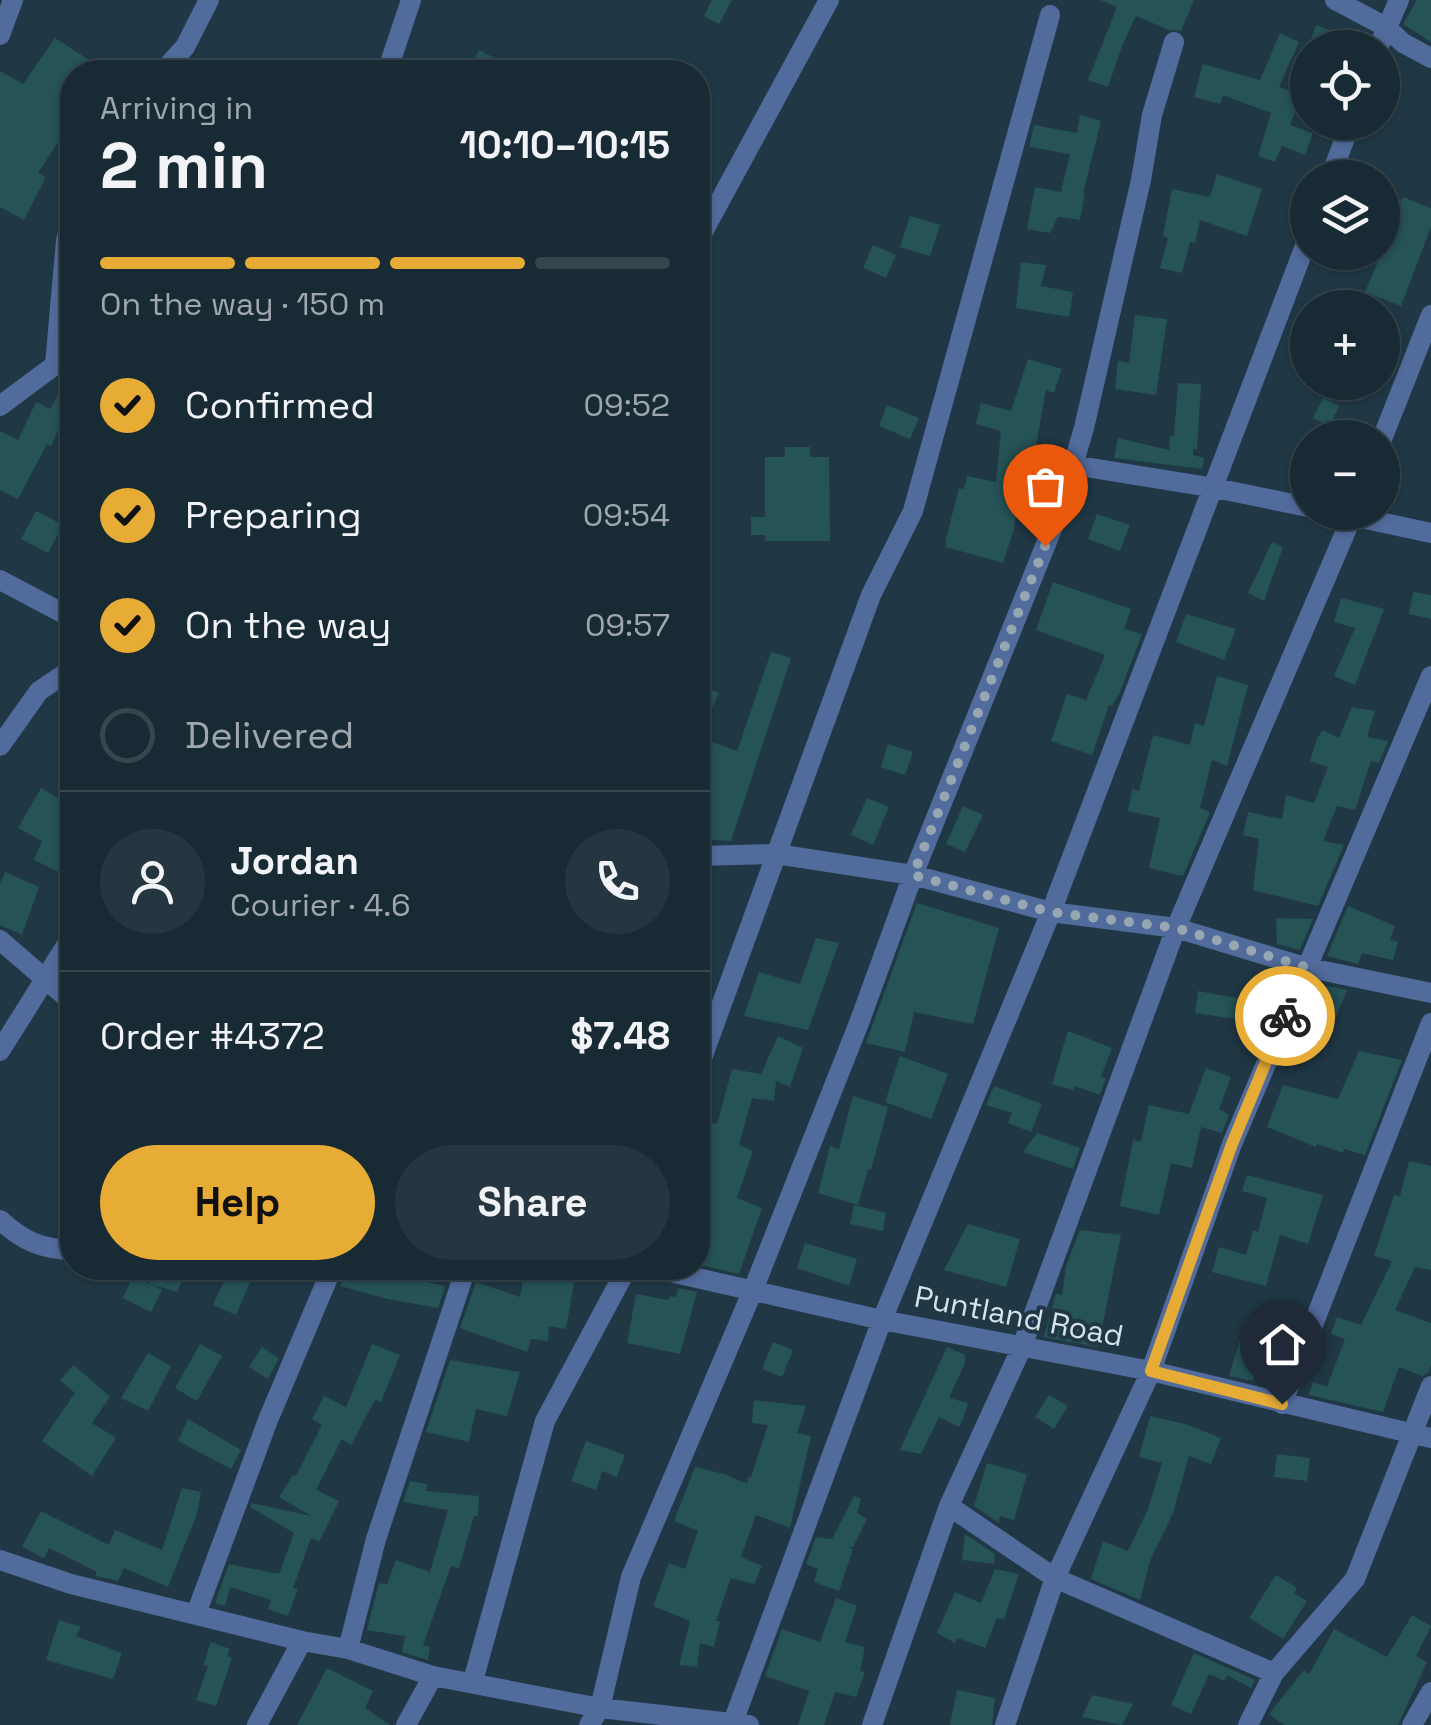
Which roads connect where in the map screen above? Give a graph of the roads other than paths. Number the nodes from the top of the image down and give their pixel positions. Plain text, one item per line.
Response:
1 (13, 0) edge
2 (209, 0) edge
3 (411, 0) edge
4 (828, 0) edge
5 (1335, 0) edge
6 (1399, 0) edge
7 (1050, 15) dead end
8 (1386, 26) junction
9 (1385, 30) edge
10 (0, 34) edge
11 (1174, 42) dead end
12 (1431, 58) edge
13 (174, 60) edge
14 (391, 60) edge
15 (710, 219) edge
16 (1296, 270) edge
17 (60, 315) edge
18 (1431, 315) edge
19 (0, 406) edge
20 (1390, 420) edge
21 (1073, 465) junction
22 (1215, 488) junction
23 (1290, 503) edge
24 (1400, 526) edge
25 (1339, 530) edge
26 (1431, 533) edge
27 (0, 580) edge
28 (60, 606) edge
29 (1431, 676) edge
30 (60, 677) edge
31 (0, 746) edge
32 (776, 854) junction
33 (710, 856) edge
34 (913, 875) junction
35 (1050, 912) junction
36 (1176, 928) junction
37 (0, 940) edge
38 (60, 955) edge
39 (1305, 967) junction
40 (45, 978) junction
41 (60, 991) edge
42 (1431, 993) edge
43 (1431, 1023) edge
44 (710, 1036) edge
45 (0, 1051) edge
46 (0, 1220) edge
47 (60, 1250) edge
48 (327, 1280) edge
49 (462, 1280) edge
50 (621, 1280) edge
51 (708, 1280) edge
52 (754, 1290) junction
53 (882, 1320) junction
54 (1021, 1348) junction
55 (1151, 1371) junction
56 (1431, 1386) edge
57 (1282, 1404) junction
58 (1421, 1436) edge
59 (949, 1506) junction
60 (0, 1560) edge
61 (1055, 1578) junction
62 (196, 1614) junction
63 (302, 1641) junction
64 (348, 1649) junction
65 (1274, 1673) junction
66 (434, 1676) junction
67 (472, 1681) junction
68 (1431, 1692) edge
69 (595, 1716) edge
70 (741, 1723) edge
71 (258, 1725) edge
72 (406, 1725) edge
73 (872, 1725) edge
74 (1005, 1725) edge
75 (1248, 1725) edge
76 (1412, 1725) edge

1 - 10 street
2 - 13 street
3 - 14 street
4 - 15 street
5 - 8 street
6 - 8 street
7 - 32 street
8 - 9 street
8 - 12 street
11 - 21 street
16 - 22 street
17 - 19 street
18 - 20 street
21 - 22 street
21 - 34 street
22 - 23 street
22 - 35 street
24 - 26 street
25 - 36 street
27 - 28 street
29 - 39 street
30 - 31 street
32 - 33 street
32 - 34 street
32 - 44 street
34 - 35 street
34 - 52 street
35 - 36 street
35 - 53 street
36 - 39 street
36 - 54 street
37 - 40 street
38 - 40 street
39 - 42 street
39 - 55 street
40 - 41 street
40 - 45 street
43 - 57 street
46 - 47 street
48 - 62 street
49 - 64 street
50 - 67 street
51 - 52 street, Puntland Road
52 - 53 street, Puntland Road
52 - 69 street
53 - 54 street, Puntland Road
53 - 70 street
54 - 55 street, Puntland Road
54 - 59 street
55 - 57 street, Puntland Road
55 - 61 street
56 - 58 street
57 - 58 street, Puntland Road
58 - 65 street
59 - 61 street
59 - 73 street
60 - 62 street
61 - 65 street
61 - 74 street
62 - 63 street
63 - 64 street
63 - 71 street
64 - 66 street
65 - 75 street
66 - 67 street
66 - 72 street
67 - 69 street
68 - 76 street
69 - 70 street

